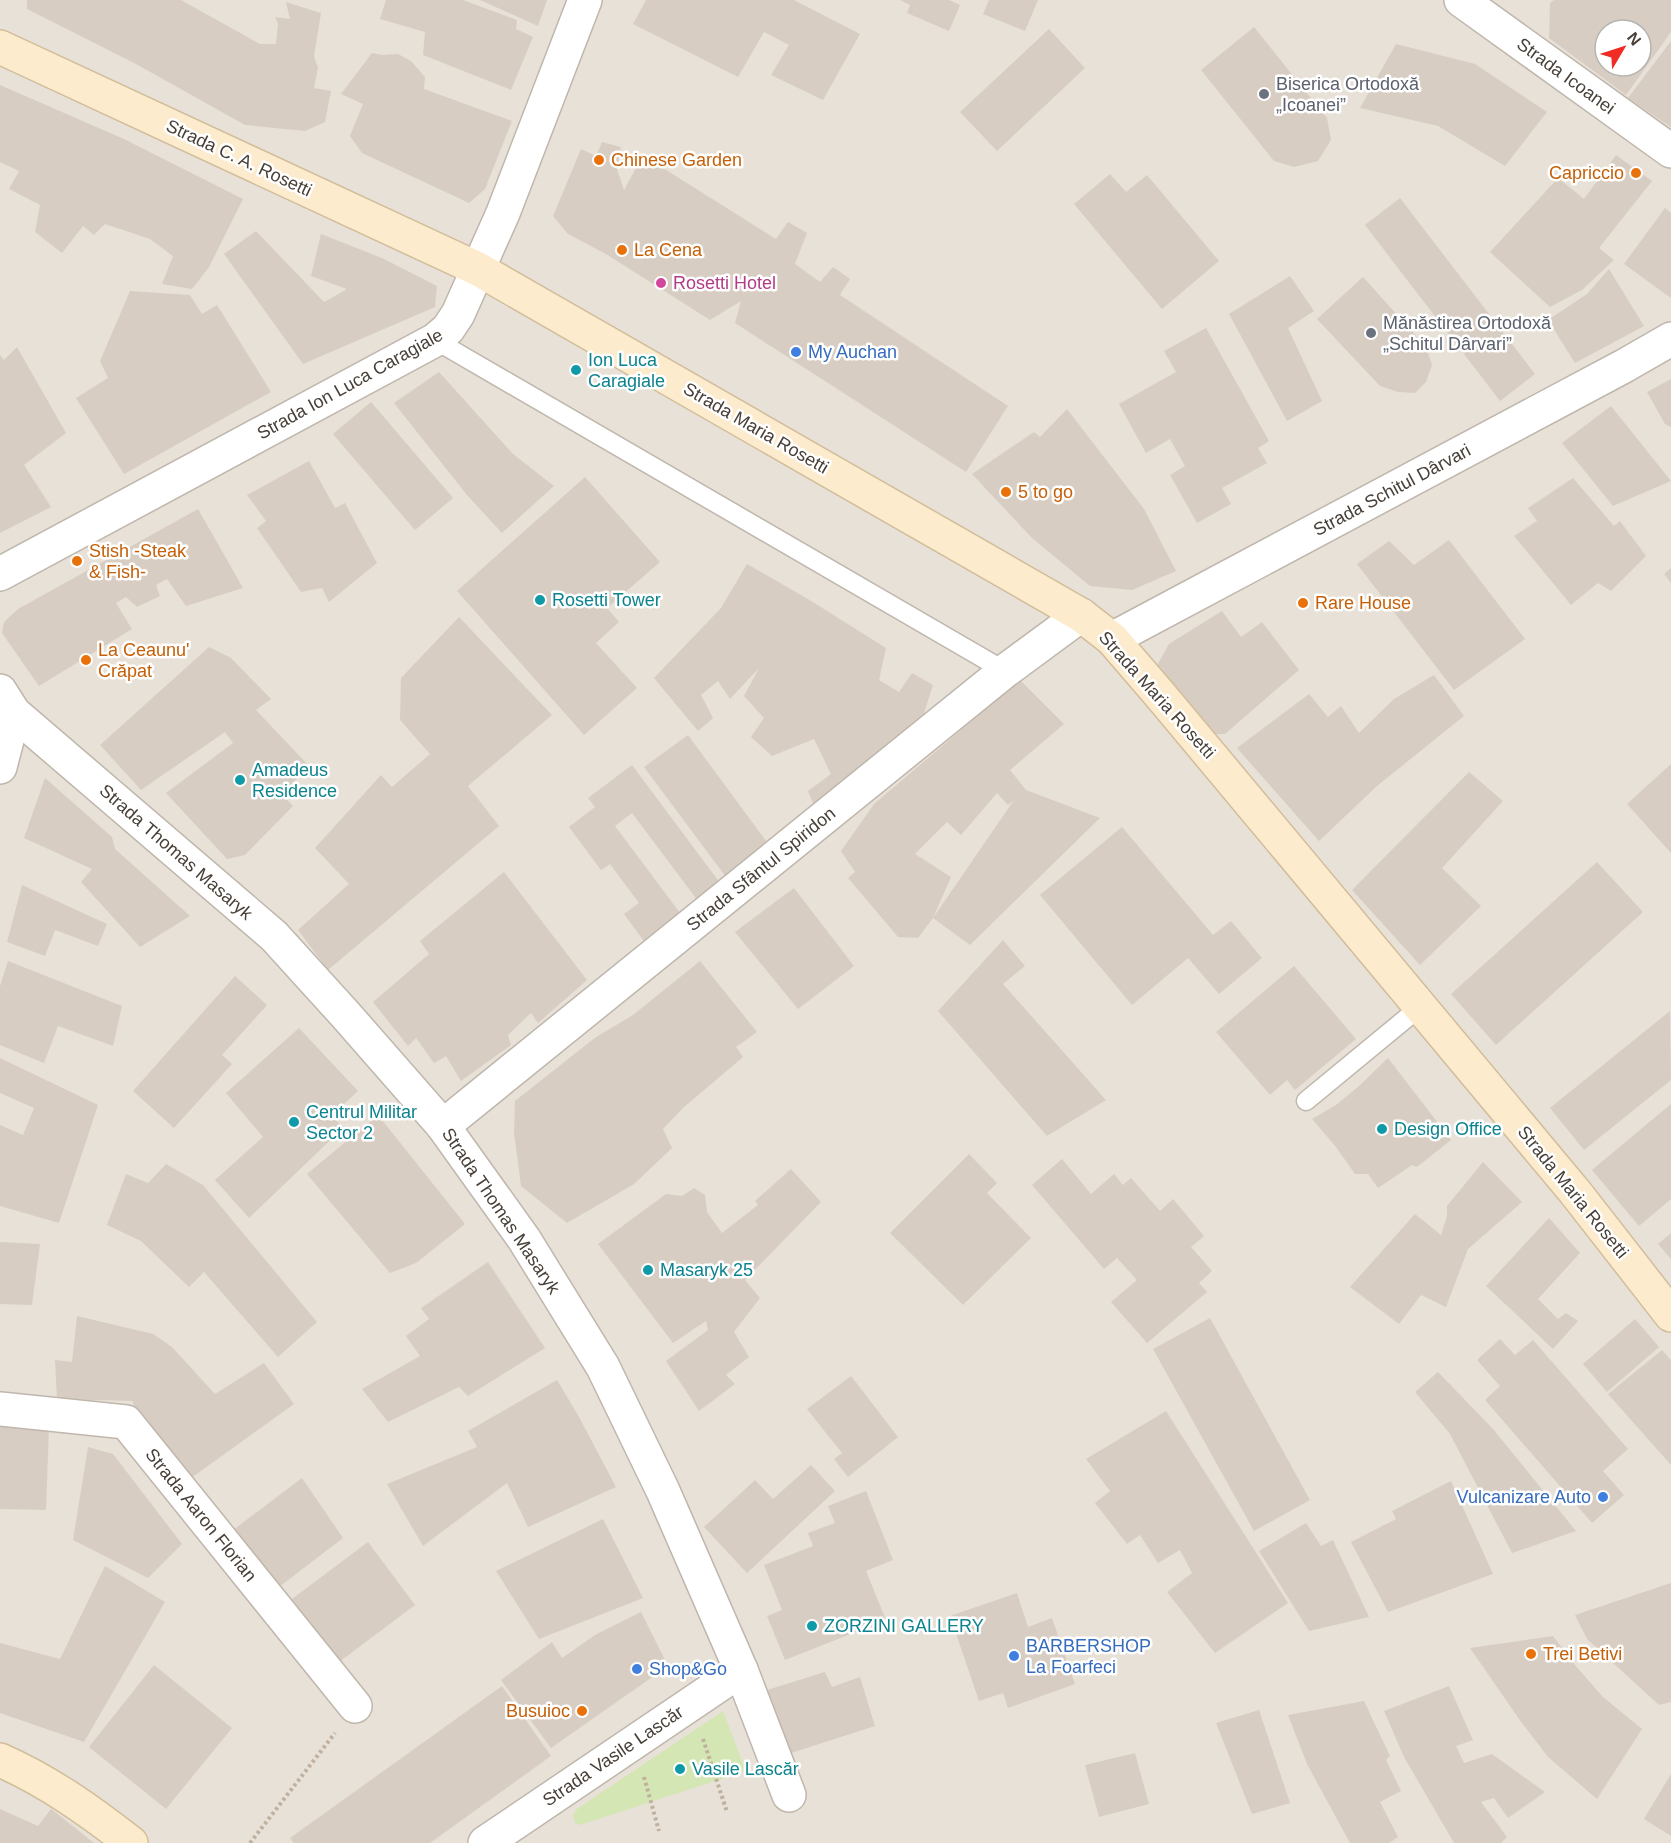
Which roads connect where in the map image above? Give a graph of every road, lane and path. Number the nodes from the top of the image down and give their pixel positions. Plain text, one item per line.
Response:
1 (585, 0) edge
2 (1461, 0) edge
3 (0, 47) edge
4 (1671, 151) edge
5 (478, 269) junction
6 (1671, 339) edge
7 (435, 340) junction
8 (0, 574) edge
9 (1081, 615) junction
10 (1112, 639) junction
11 (1005, 671) junction
12 (7, 702) edge
13 (0, 767) edge
14 (1420, 1007) junction
15 (1306, 1101) dead end
16 (443, 1126) junction
17 (1671, 1315) edge
18 (0, 1409) edge
19 (741, 1670) junction
20 (691, 1703) junction
21 (356, 1706) joint
22 (634, 1742) junction
23 (0, 1760) edge
24 (789, 1795) dead end
25 (727, 1812) dead end
26 (659, 1832) dead end
27 (131, 1843) edge
28 (249, 1843) edge
29 (485, 1843) edge

1 - 5 street, Strada Ion Luca Caragiale
2 - 4 street, Strada Icoanei
3 - 5 street, Strada C. A. Rosetti
5 - 7 street, Strada Ion Luca Caragiale
5 - 9 street, Strada Maria Rosetti
6 - 10 street, Strada Schitul Dârvari
7 - 8 street, Strada Ion Luca Caragiale
7 - 11 lane
9 - 10 street, Strada Maria Rosetti
9 - 11 street, Strada Sfântul Spiridon
10 - 14 street, Strada Maria Rosetti
11 - 16 street, Strada Sfântul Spiridon
12 - 13 street
12 - 16 street, Strada Thomas Masaryk
14 - 15 lane
14 - 17 street, Strada Maria Rosetti
16 - 19 street, Strada Thomas Masaryk
18 - 21 street, Strada Aaron Florian
19 - 20 street, Strada Vasile Lascăr
19 - 24 street, Strada Thomas Masaryk
20 - 22 street, Strada Vasile Lascăr
20 - 25 path
21 - 28 path
22 - 26 path
22 - 29 street, Strada Vasile Lascăr
23 - 27 street

